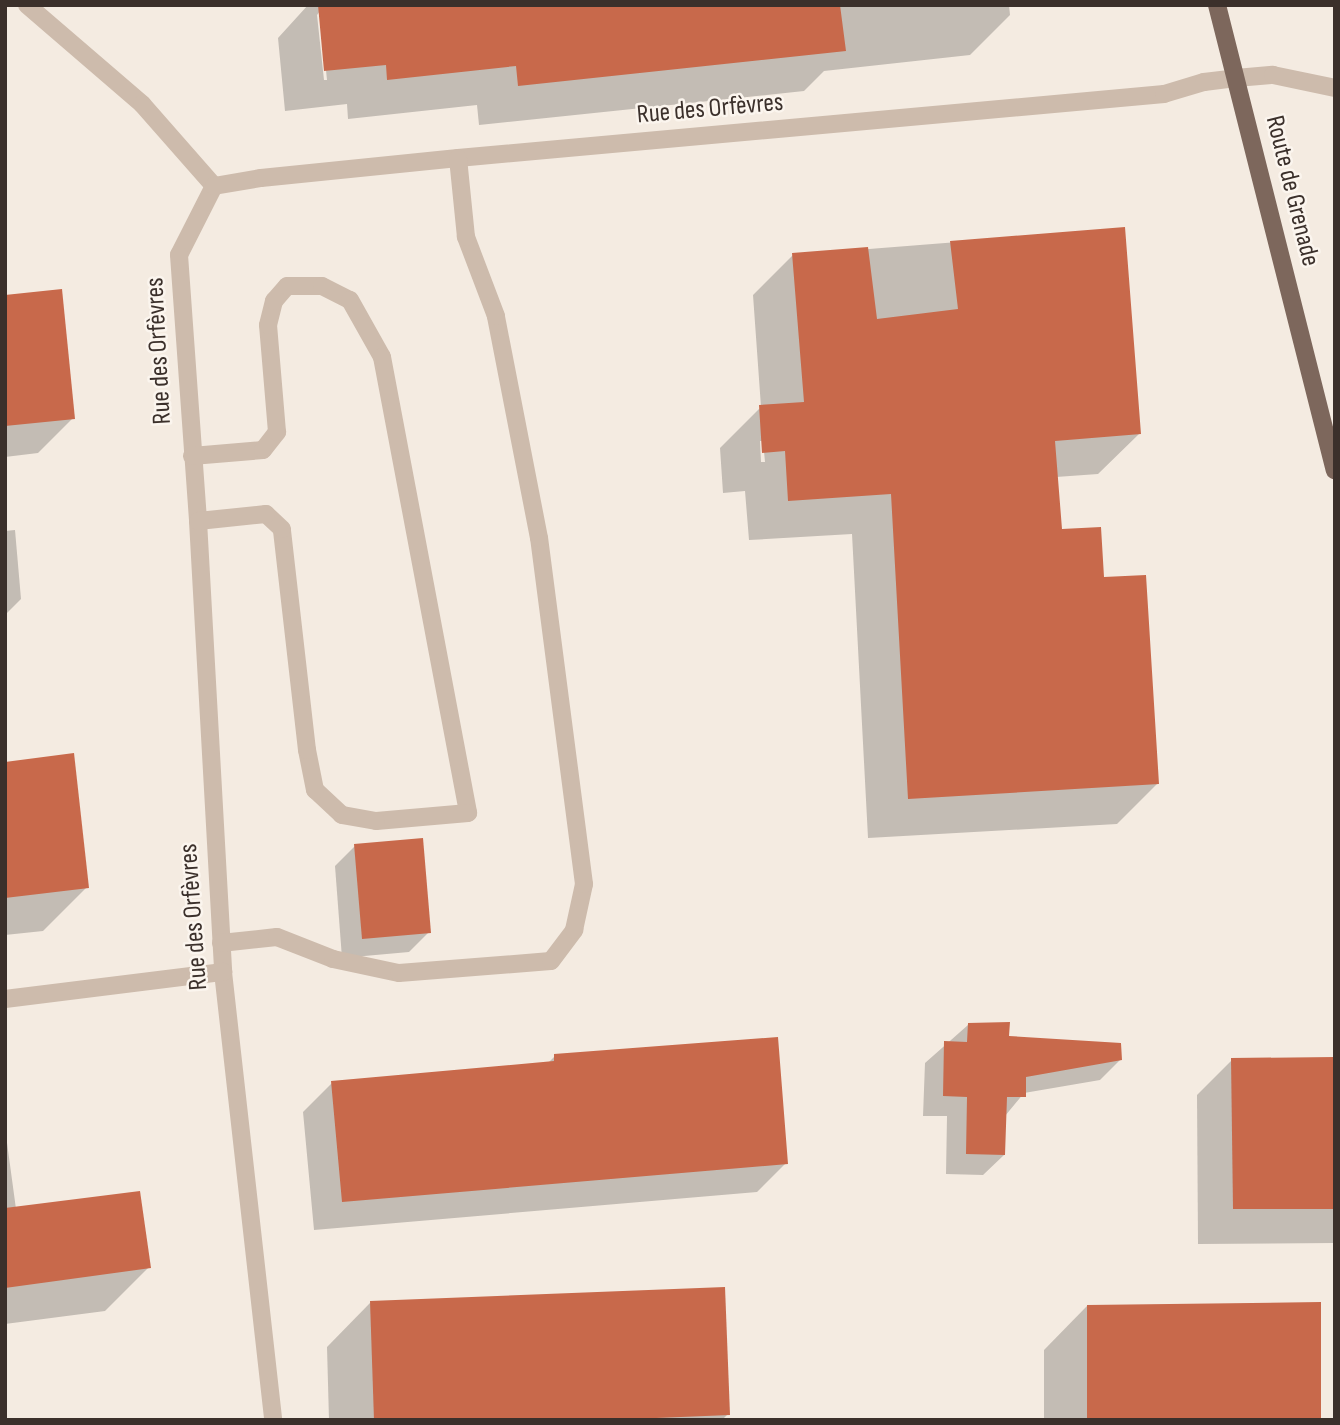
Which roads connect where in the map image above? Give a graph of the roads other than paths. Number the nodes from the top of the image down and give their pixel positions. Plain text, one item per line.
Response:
1 (27, 5) edge
2 (1217, 5) edge
3 (1236, 78) junction
4 (1335, 88) edge
5 (458, 158) junction
6 (214, 186) junction
7 (192, 456) junction
8 (1335, 470) edge
9 (198, 521) junction
10 (221, 943) junction
11 (223, 972) junction
12 (5, 999) edge
13 (273, 1420) edge

1 - 6 street
2 - 3 main road, Route de Grenade
3 - 4 street, Rue des Orfèvres
3 - 5 street, Rue des Orfèvres
3 - 8 main road, Route de Grenade
5 - 6 street, Rue des Orfèvres
5 - 10 street
6 - 7 street, Rue des Orfèvres
7 - 9 street, Rue des Orfèvres
7 - 9 street
9 - 10 street, Rue des Orfèvres
10 - 11 street, Rue des Orfèvres
11 - 12 street
11 - 13 street, Rue des Orfèvres

